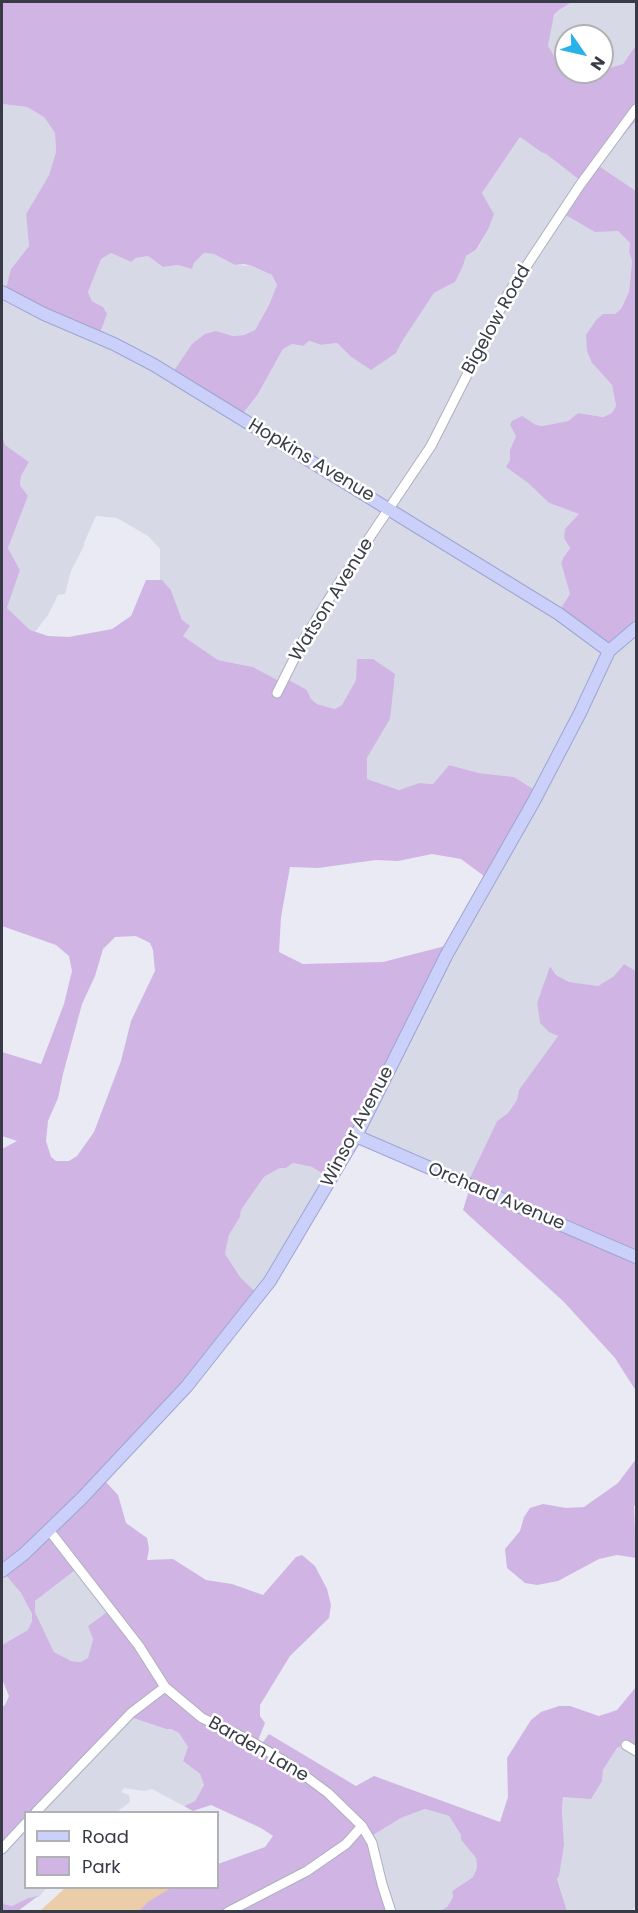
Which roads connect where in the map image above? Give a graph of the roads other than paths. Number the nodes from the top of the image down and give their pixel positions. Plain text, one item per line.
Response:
1 (636, 109) edge
2 (2, 292) edge
3 (390, 509) junction
4 (636, 628) edge
5 (609, 651) junction
6 (277, 693) dead end
7 (356, 1136) junction
8 (636, 1257) edge
9 (49, 1530) junction
10 (2, 1571) edge
11 (165, 1687) junction
12 (626, 1745) dead end
13 (636, 1751) edge
14 (37, 1811) edge
15 (24, 1825) edge
16 (362, 1826) junction
17 (2, 1849) edge
18 (228, 1911) edge
19 (391, 1911) edge

1 - 3 street, Bigelow Road
2 - 3 street, Hopkins Avenue
3 - 5 street, Hopkins Avenue
3 - 6 street, Watson Avenue
4 - 5 street, Winsor Avenue
5 - 7 street, Winsor Avenue
7 - 8 street, Orchard Avenue
7 - 9 street, Winsor Avenue
9 - 10 street, Winsor Avenue
9 - 11 street, Barden Lane
11 - 14 street
11 - 16 street, Barden Lane
12 - 13 street
15 - 17 street
16 - 18 street
16 - 19 street, Barden Lane

